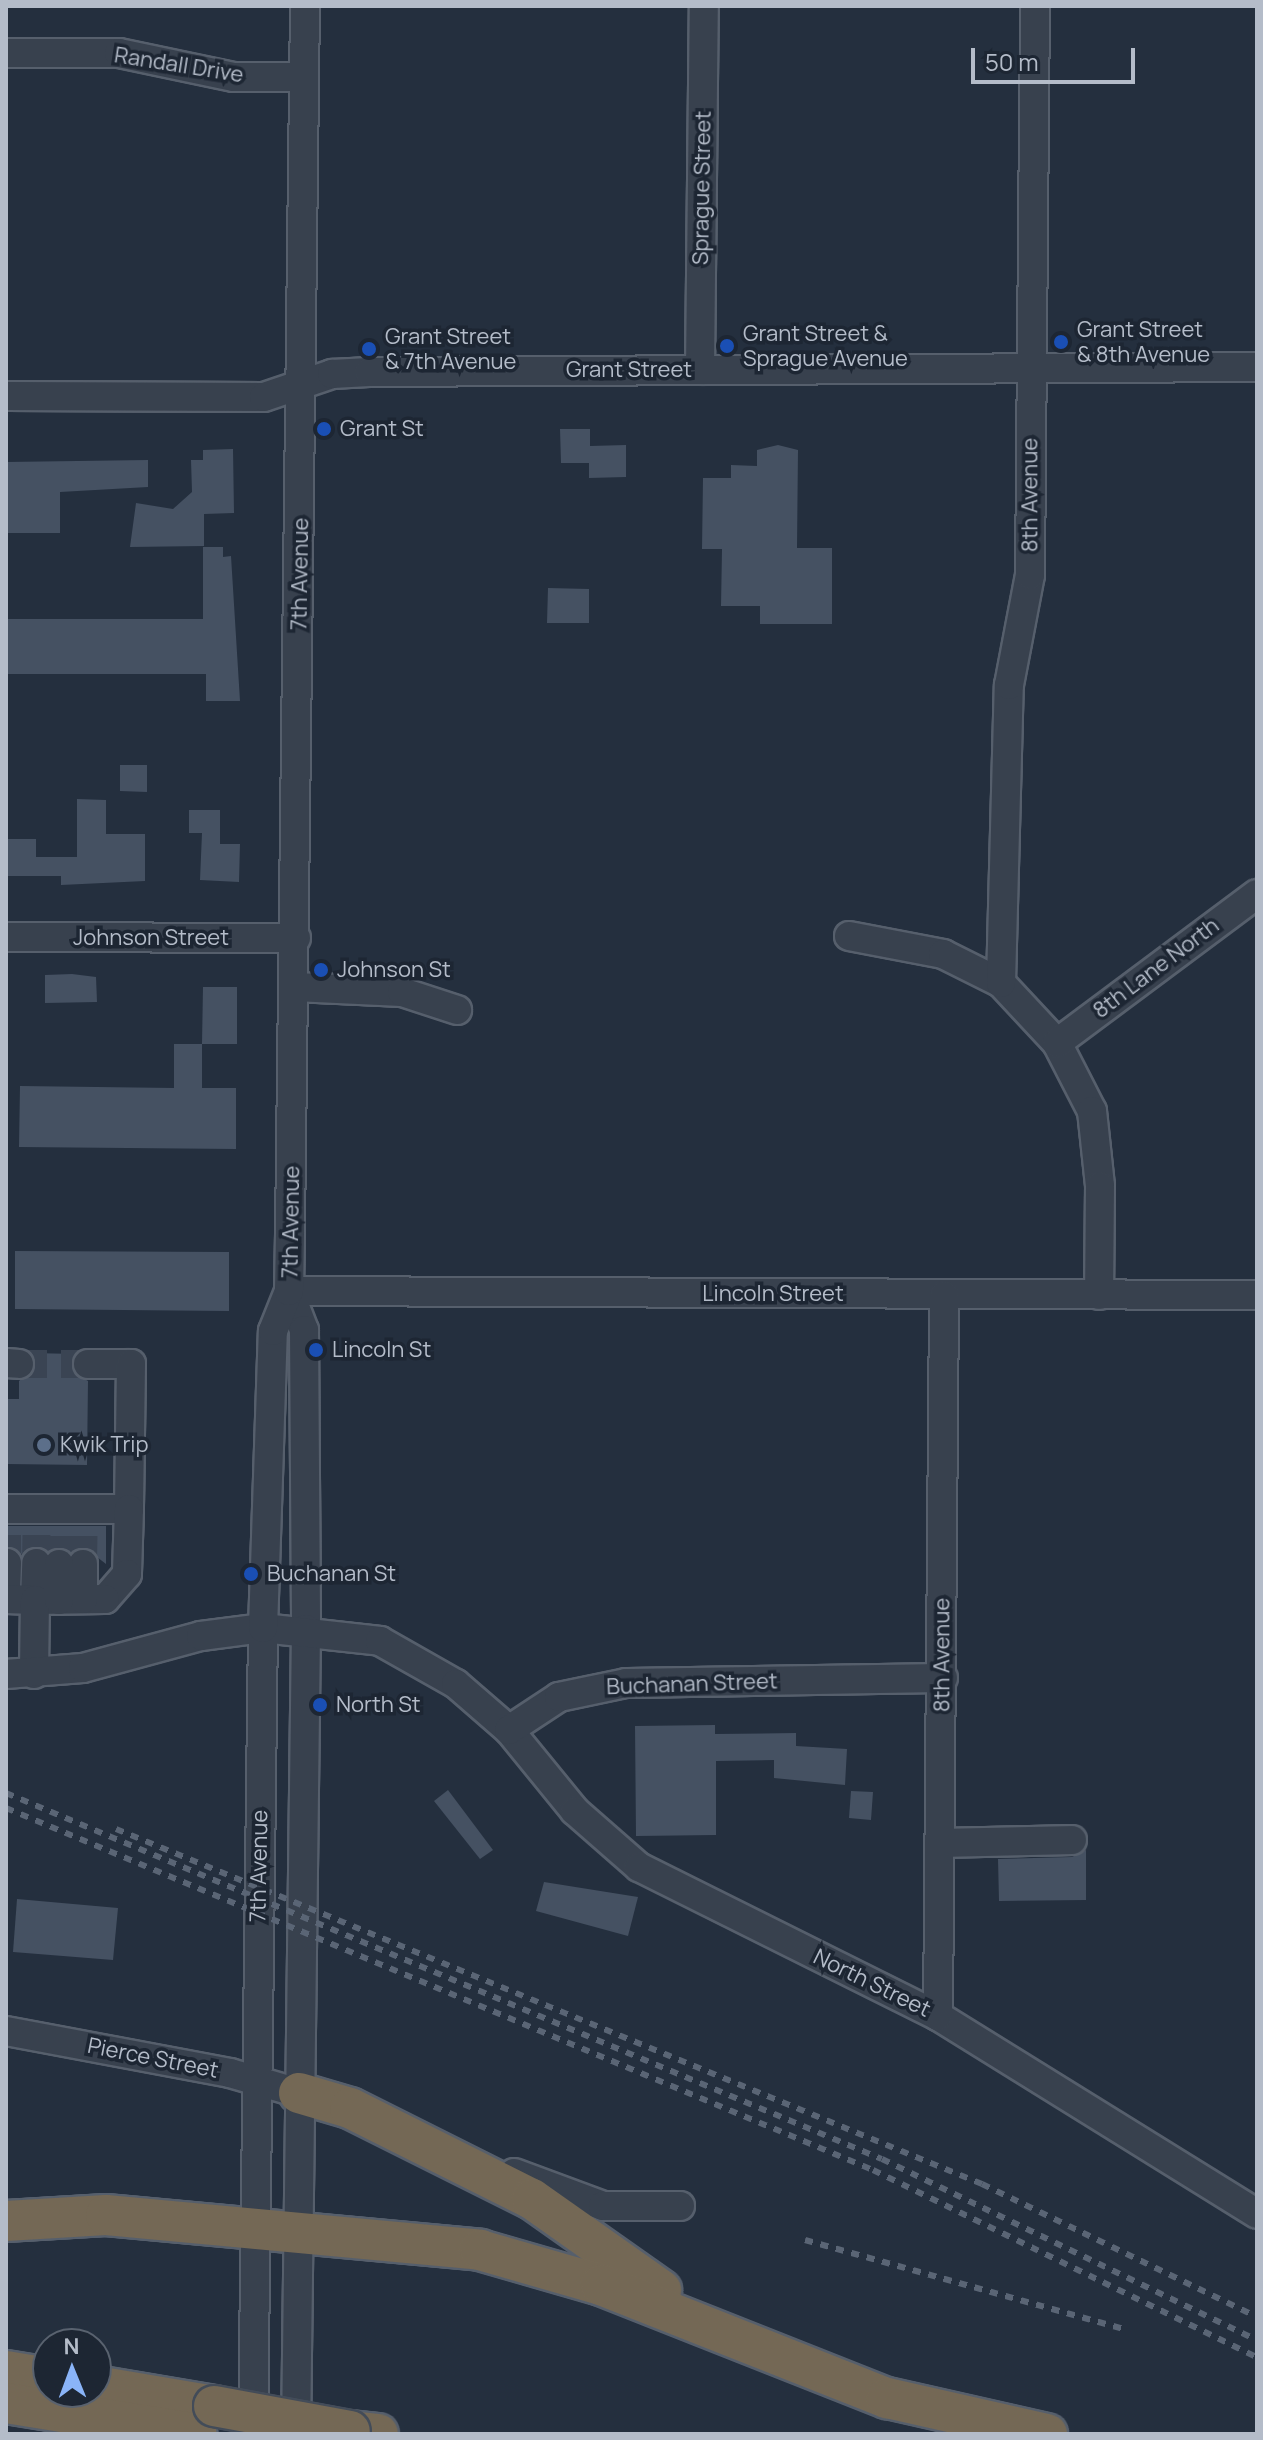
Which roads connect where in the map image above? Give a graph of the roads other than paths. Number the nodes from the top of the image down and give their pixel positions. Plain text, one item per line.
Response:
1 (305, 6) edge
2 (704, 6) edge
3 (1035, 6) edge
4 (6, 53) edge
5 (303, 77) junction
6 (1257, 367) edge
7 (1031, 368) junction
8 (700, 370) junction
9 (303, 382) junction
10 (6, 396) edge
11 (1257, 894) edge
12 (849, 936) dead end
13 (6, 937) edge
14 (296, 938) junction
15 (1001, 983) junction
16 (295, 987) junction
17 (457, 1010) dead end
18 (1057, 1043) junction
19 (289, 1291) junction
20 (944, 1295) junction
21 (1099, 1295) junction
22 (1257, 1295) edge
23 (88, 1364) tunnel mouth
24 (129, 1509) junction
25 (7, 1514) edge
26 (7, 1563) tunnel mouth
27 (59, 1599) junction
28 (263, 1628) junction
29 (306, 1629) junction
30 (20, 1674) edge
31 (943, 1678) junction
32 (509, 1730) junction
33 (1072, 1840) dead end
34 (942, 1843) junction
35 (938, 2016) junction
36 (6, 2031) edge
37 (255, 2081) junction
38 (299, 2093) junction
39 (459, 2159) junction
40 (680, 2206) dead end
41 (1257, 2214) edge
42 (6, 2221) edge
43 (279, 2228) junction
44 (746, 2343) junction
45 (6, 2371) edge
46 (32, 2375) edge
47 (112, 2391) edge
48 (6, 2403) edge
49 (206, 2420) edge
50 (364, 2432) edge
51 (253, 2434) edge
52 (296, 2434) edge
53 (1047, 2434) edge

1 - 5 street, 7th Avenue
2 - 8 street, Sprague Street
3 - 7 street, 8th Avenue
4 - 5 street, Randall Drive
5 - 9 street, 7th Avenue
6 - 7 street, Grant Street
7 - 8 street, Grant Street
7 - 15 street, 8th Avenue
8 - 9 street, Grant Street
9 - 10 street, Grant Street
9 - 14 street, 7th Avenue
11 - 18 street, 8th Lane North
12 - 15 street
13 - 14 street, Johnson Street
14 - 16 street, 7th Avenue
15 - 18 street
16 - 17 street
16 - 19 street, 7th Avenue
18 - 21 street
19 - 20 street, Lincoln Street
19 - 28 street, 7th Avenue
19 - 29 street
20 - 21 street, Lincoln Street
20 - 31 street, 8th Avenue
21 - 22 street, Lincoln Street
23 - 24 street
24 - 25 street
24 - 27 street
26 - 27 street
27 - 27 street
27 - 30 street
28 - 29 street
28 - 30 street
28 - 37 street, 7th Avenue
29 - 32 street
29 - 38 street
31 - 32 street, Buchanan Street
31 - 34 street, 8th Avenue
32 - 35 street, North Street
33 - 34 street
34 - 35 street, 8th Avenue
35 - 41 street, North Street
36 - 37 street, Pierce Street
37 - 38 street, Pierce Street
37 - 43 street, 7th Avenue
38 - 39 highway
38 - 43 street
39 - 40 street
39 - 44 highway
42 - 43 highway
43 - 44 highway
43 - 51 street, 7th Avenue
43 - 52 street
44 - 53 highway
45 - 46 highway
47 - 49 highway
48 - 49 highway
49 - 50 highway, bridge

